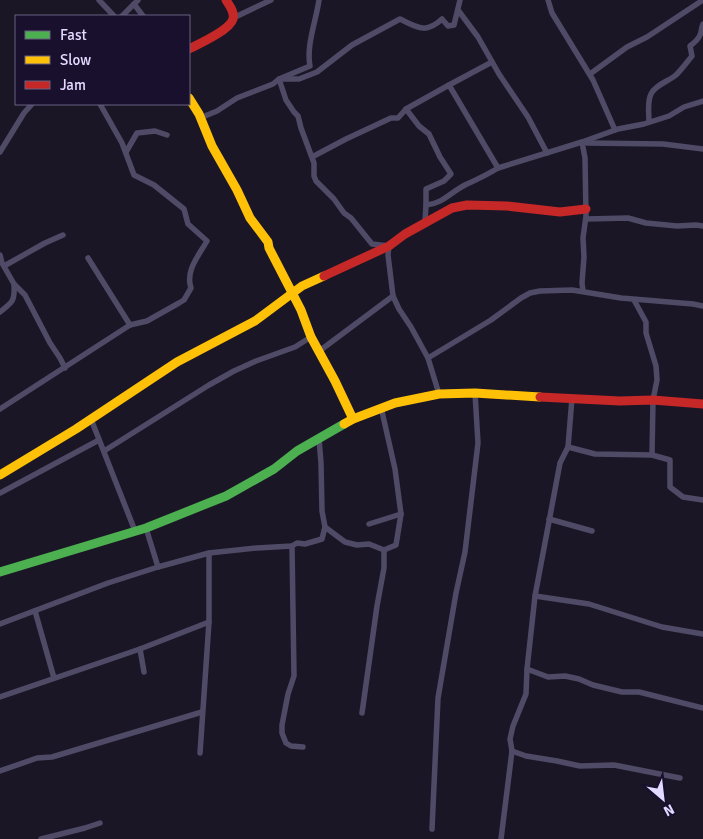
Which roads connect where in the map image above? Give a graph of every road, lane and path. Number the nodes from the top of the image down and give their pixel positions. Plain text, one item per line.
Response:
1 (99, 0) edge
2 (226, 0) edge
3 (271, 0) edge
4 (319, 0) edge
5 (460, 0) edge
6 (548, 0) edge
7 (703, 0) edge
8 (136, 2) edge
9 (458, 10) junction
10 (113, 15) edge
11 (123, 15) edge
12 (142, 15) edge
13 (233, 18) junction
14 (703, 24) edge
15 (190, 48) edge
16 (492, 62) junction
17 (590, 74) junction
18 (279, 80) junction
19 (449, 85) junction
20 (190, 100) edge
21 (703, 101) edge
22 (31, 105) edge
23 (101, 105) edge
24 (406, 108) junction
25 (200, 118) junction
26 (649, 122) junction
27 (615, 130) junction
28 (167, 135) dead end
29 (582, 142) junction
30 (703, 149) edge
31 (0, 152) edge
32 (126, 152) junction
33 (548, 153) junction
34 (312, 157) junction
35 (498, 168) junction
36 (426, 205) junction
37 (586, 214) junction
38 (425, 222) junction
39 (703, 226) edge
40 (63, 235) dead end
41 (390, 246) junction
42 (0, 255) edge
43 (88, 258) dead end
44 (4, 266) junction
45 (14, 284) junction
46 (583, 291) junction
47 (292, 293) junction
48 (393, 296) junction
49 (634, 300) junction
50 (703, 306) edge
51 (0, 312) edge
52 (130, 325) junction
53 (311, 337) junction
54 (318, 352) junction
55 (428, 358) junction
56 (65, 368) junction
57 (475, 393) junction
58 (439, 394) junction
59 (572, 398) junction
60 (653, 400) junction
61 (703, 404) edge
62 (381, 407) junction
63 (0, 409) edge
64 (91, 419) junction
65 (353, 419) junction
66 (319, 439) junction
67 (99, 440) junction
68 (568, 447) junction
69 (104, 451) junction
70 (652, 455) junction
71 (0, 475) edge
72 (0, 493) edge
73 (703, 500) edge
74 (401, 514) junction
75 (549, 519) junction
76 (368, 524) dead end
77 (146, 528) junction
78 (325, 528) junction
79 (135, 531) junction
80 (592, 531) dead end
81 (292, 546) junction
82 (384, 550) junction
83 (209, 553) junction
84 (158, 567) junction
85 (0, 572) edge
86 (534, 596) junction
87 (36, 611) junction
88 (209, 622) junction
89 (0, 624) edge
90 (703, 634) edge
91 (140, 648) junction
92 (527, 668) junction
93 (144, 672) dead end
94 (54, 678) junction
95 (0, 697) edge
96 (703, 708) edge
97 (202, 712) junction
98 (362, 713) dead end
99 (303, 747) dead end
100 (512, 751) junction
101 (200, 753) dead end
102 (0, 771) edge
103 (680, 778) dead end
104 (100, 823) dead end
105 (432, 829) dead end
106 (41, 839) edge
107 (501, 839) edge

1 - 10 street
2 - 13 street
3 - 13 street
4 - 18 street
5 - 9 street
6 - 17 street
7 - 17 street
8 - 11 street
8 - 12 street
9 - 16 street
9 - 18 street
13 - 15 street
14 - 26 street
16 - 19 street
16 - 33 street
17 - 27 street
18 - 25 street
18 - 34 street
19 - 24 street
19 - 35 street
20 - 25 street
21 - 26 street
22 - 31 street
23 - 32 street
24 - 34 street
24 - 36 street
25 - 47 street
26 - 27 street
27 - 29 street
28 - 32 street
29 - 30 street
29 - 33 street
29 - 37 street
32 - 52 street
33 - 35 street
34 - 41 street
35 - 36 street
36 - 38 street
37 - 38 street
37 - 39 street
37 - 46 street
38 - 41 street
40 - 44 street
41 - 47 street
41 - 48 street
42 - 44 street
43 - 52 street
44 - 45 street
45 - 51 street
45 - 56 street
46 - 49 street
46 - 55 street
47 - 53 street
47 - 64 street
48 - 54 street
48 - 55 street
49 - 50 street
49 - 60 street
52 - 56 street
53 - 54 street
53 - 69 street
54 - 65 street
55 - 58 street
56 - 63 street
57 - 58 street
57 - 59 street
57 - 105 street
58 - 62 street
59 - 60 street
59 - 68 street
60 - 61 street
60 - 70 street
62 - 65 street
62 - 74 street
64 - 67 street
64 - 71 street
65 - 66 street
66 - 77 street
66 - 78 street
67 - 69 street
67 - 72 street
68 - 70 street
68 - 75 street
69 - 79 street
70 - 73 street
74 - 76 street
74 - 82 street
75 - 80 street
75 - 86 street
77 - 79 street
77 - 84 street
78 - 81 street
78 - 82 street
79 - 85 street
81 - 83 street
81 - 99 street
82 - 98 street
83 - 84 street
83 - 88 street
84 - 87 street
86 - 90 street
86 - 92 street
87 - 89 street
87 - 94 street
88 - 91 street
88 - 97 street
91 - 93 street
91 - 94 street
92 - 96 street
92 - 100 street
94 - 95 street
97 - 101 street
97 - 102 street
100 - 103 street
100 - 107 street
104 - 106 street

